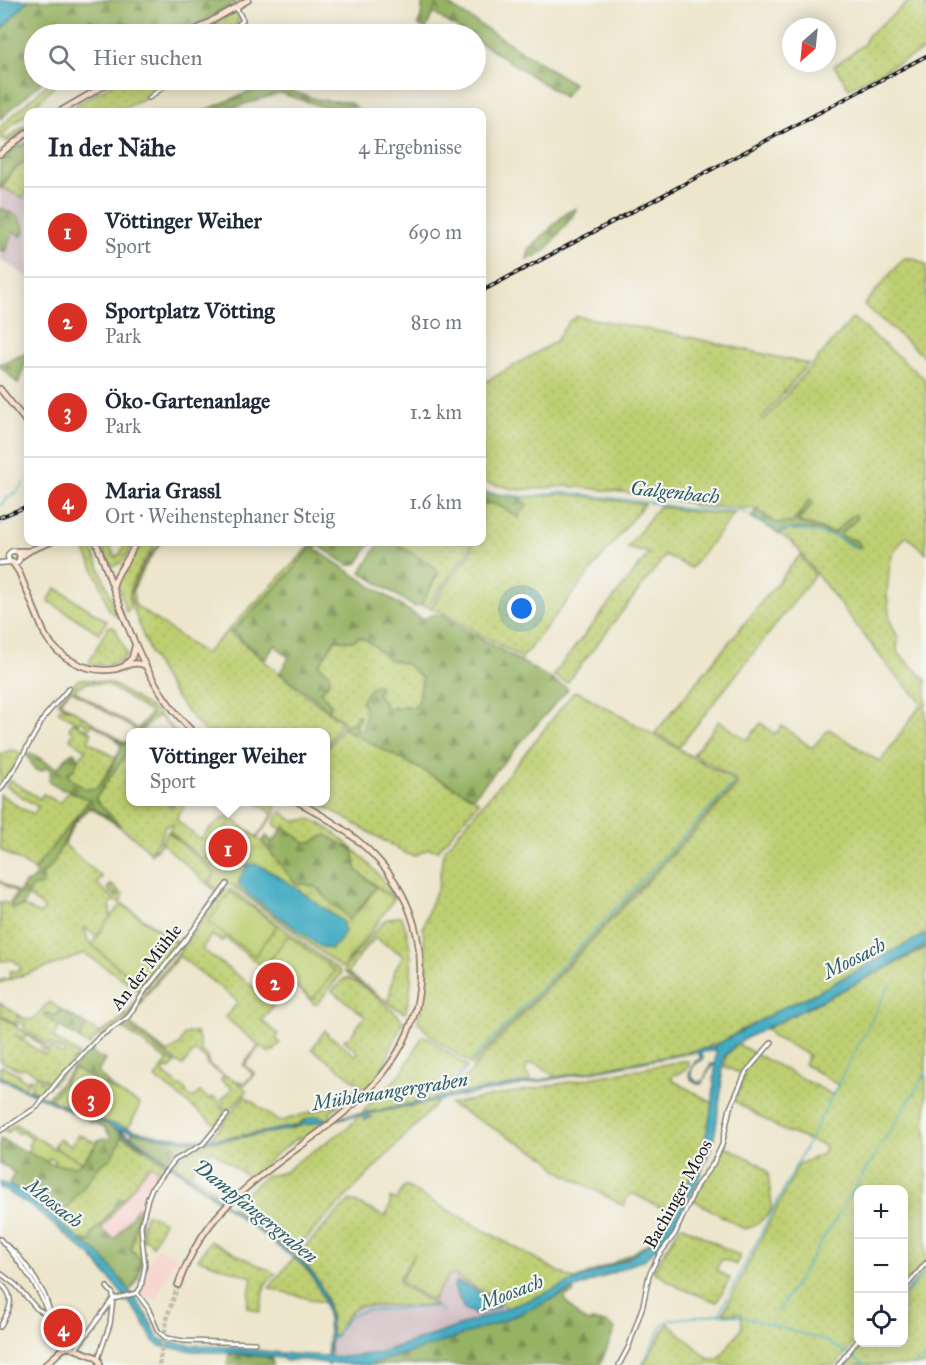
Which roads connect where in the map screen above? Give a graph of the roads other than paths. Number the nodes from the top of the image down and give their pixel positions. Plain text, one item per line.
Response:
1 (248, 0) edge
2 (236, 7) junction
3 (206, 24) edge
4 (239, 24) edge
5 (98, 90) edge
6 (159, 90) edge
7 (149, 98) dead end
8 (66, 108) edge
9 (24, 135) edge
10 (0, 154) edge
11 (0, 390) edge
12 (24, 419) edge
13 (41, 546) edge
14 (98, 546) edge
15 (133, 546) edge
16 (31, 550) junction
17 (16, 551) junction
18 (8, 555) junction
19 (15, 561) junction
20 (0, 562) edge
21 (104, 563) junction
22 (122, 566) junction
23 (113, 587) junction
24 (135, 646) junction
25 (125, 665) junction
26 (144, 665) junction
27 (69, 688) dead end
28 (189, 728) edge
29 (0, 790) edge
30 (306, 806) edge
31 (227, 884) dead end
32 (771, 1042) dead end
33 (227, 1115) dead end
34 (0, 1131) edge
35 (0, 1239) edge
36 (4, 1244) junction
37 (926, 1263) edge
38 (0, 1273) edge
39 (0, 1283) edge
40 (908, 1283) edge
41 (178, 1284) tunnel mouth
42 (107, 1287) dead end
43 (135, 1293) junction
44 (116, 1298) junction
45 (47, 1314) junction
46 (52, 1319) junction
47 (0, 1327) edge
48 (255, 1343) dead end
49 (854, 1345) edge
50 (73, 1348) junction
51 (99, 1359) junction
52 (45, 1365) edge
53 (100, 1365) edge
54 (619, 1365) edge
55 (838, 1365) edge

1 - 2 main road
2 - 3 main road
2 - 4 street
5 - 8 main road
6 - 7 street
9 - 10 main road
11 - 12 main road
13 - 16 main road
14 - 21 main road
15 - 22 main road
16 - 17 main road
16 - 19 main road
17 - 18 street
17 - 19 street
18 - 19 street
18 - 20 street
19 - 20 street
19 - 25 main road
21 - 22 main road
21 - 23 main road
22 - 23 main road
23 - 24 main road
24 - 25 main road
24 - 26 main road
25 - 26 main road
26 - 28 main road
27 - 29 street
30 - 41 main road
31 - 34 street, An der Mühle
32 - 54 street, Bachinger Moos
33 - 43 street
35 - 36 street
36 - 45 street
36 - 46 street
37 - 40 street
38 - 45 street
39 - 47 street
42 - 44 street
43 - 44 street
43 - 48 street
44 - 50 street
44 - 51 street
45 - 46 street
46 - 50 street
49 - 55 street
50 - 51 main road
50 - 52 main road
51 - 53 main road

